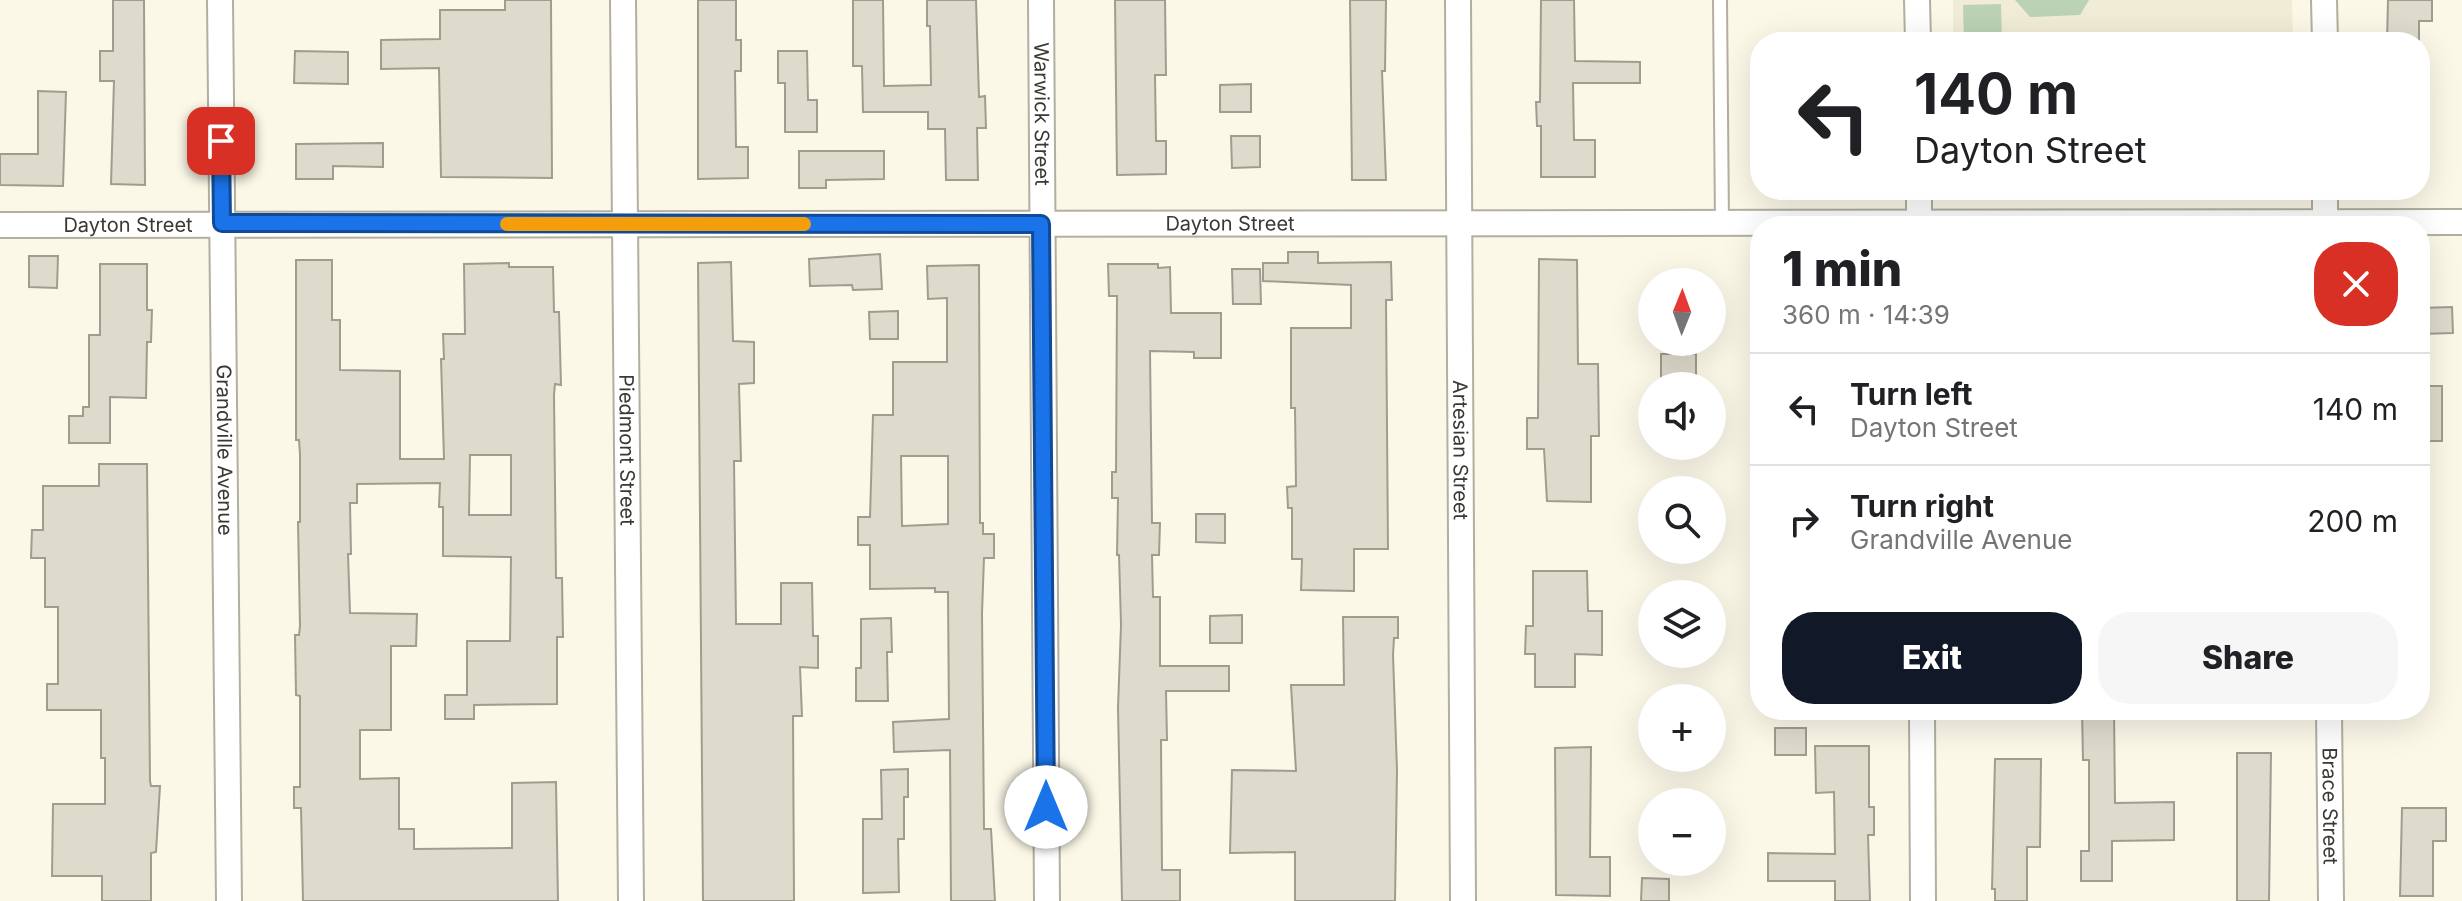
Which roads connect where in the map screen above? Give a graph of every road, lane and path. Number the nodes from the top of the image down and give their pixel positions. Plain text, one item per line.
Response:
1 (220, 0) edge
2 (623, 0) edge
3 (1041, 0) edge
4 (1458, 0) edge
5 (1720, 0) edge
6 (1917, 0) edge
7 (2324, 0) edge
8 (1918, 32) edge
9 (2325, 32) edge
10 (2430, 222) edge
11 (2462, 222) edge
12 (222, 223) junction
13 (1458, 223) junction
14 (1722, 223) junction
15 (1750, 223) edge
16 (624, 224) junction
17 (1041, 224) junction
18 (0, 225) edge
19 (1922, 720) edge
20 (2329, 720) edge
21 (229, 901) edge
22 (631, 901) edge
23 (1047, 901) edge
24 (1463, 901) edge
25 (1923, 901) edge
26 (2331, 901) edge

1 - 12 street, Grandville Avenue
2 - 16 street, Piedmont Street
3 - 17 street, Warwick Street
4 - 13 street, Artesian Street
5 - 14 lane
6 - 8 street
7 - 9 street
10 - 11 street, Dayton Street
12 - 16 street, Dayton Street
12 - 18 street, Dayton Street
12 - 21 street, Grandville Avenue
13 - 14 street, Dayton Street
13 - 17 street, Dayton Street
13 - 24 street, Artesian Street
14 - 15 street, Dayton Street
16 - 17 street, Dayton Street
16 - 22 street, Piedmont Street
17 - 23 street, Warwick Street
19 - 25 street
20 - 26 street, Brace Street

